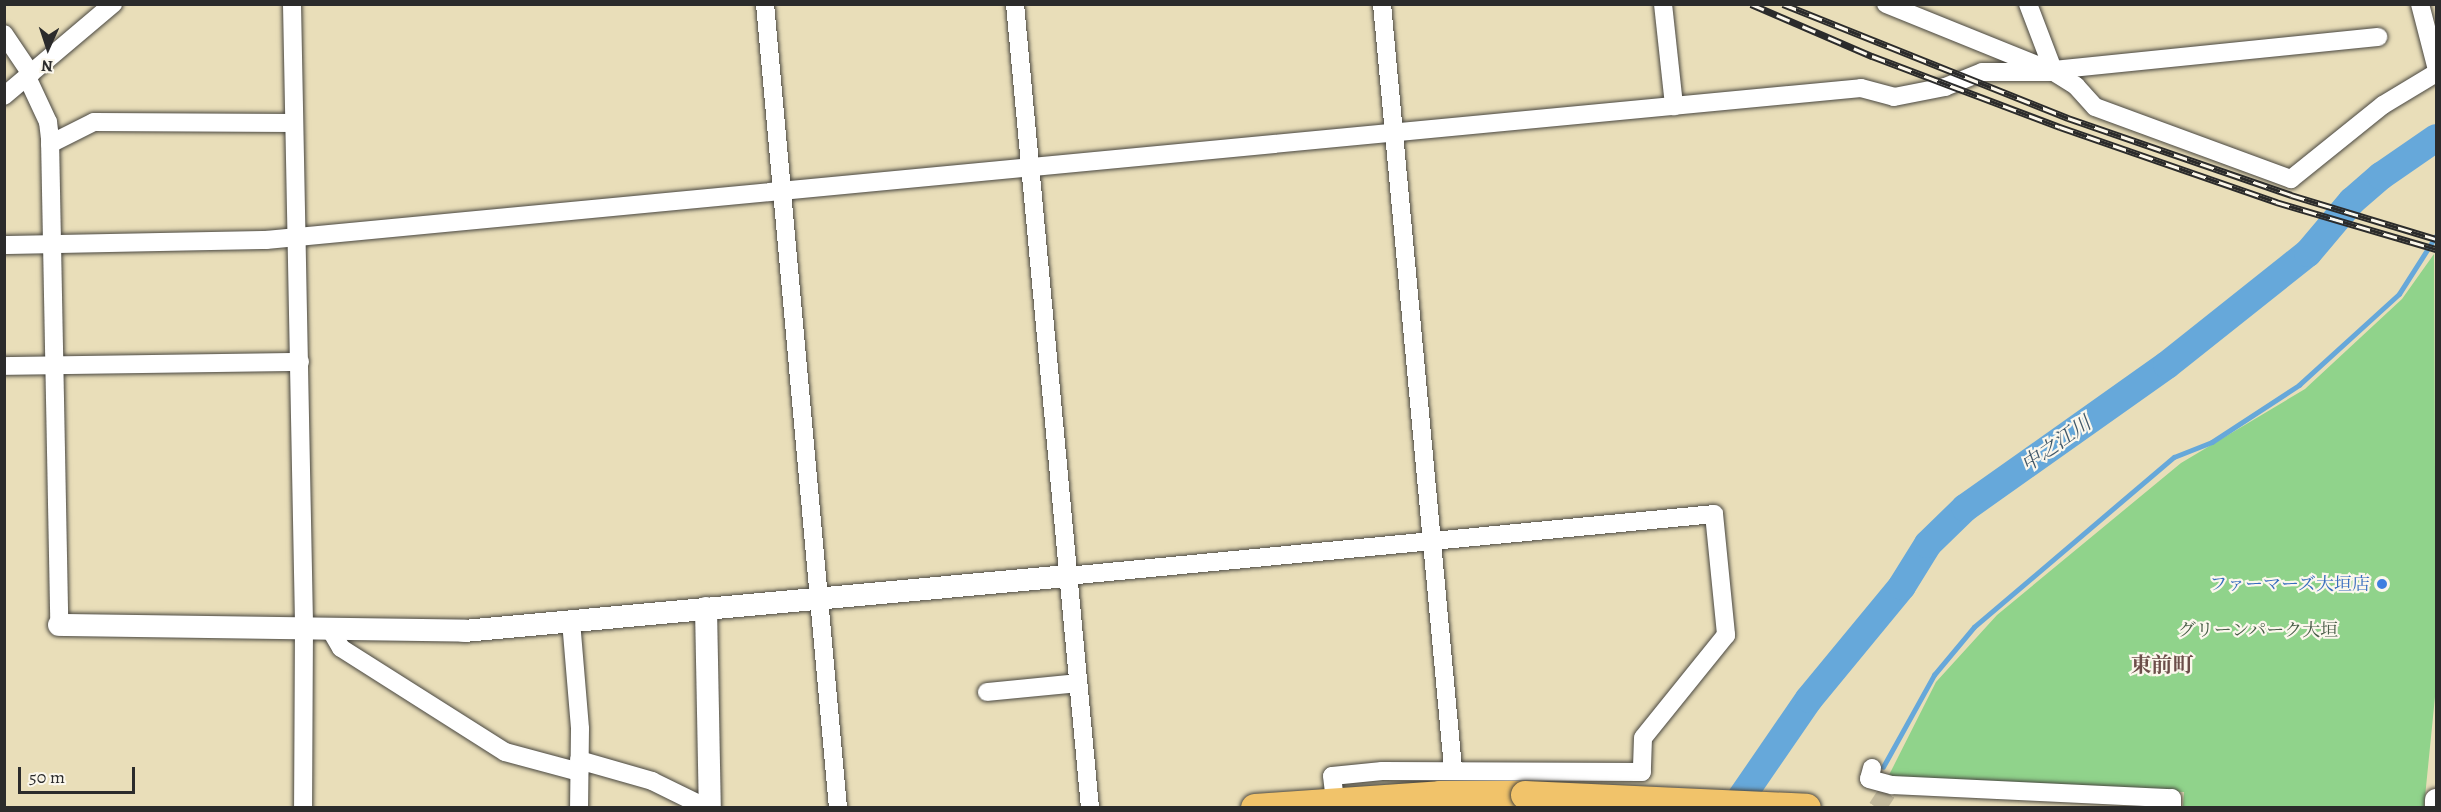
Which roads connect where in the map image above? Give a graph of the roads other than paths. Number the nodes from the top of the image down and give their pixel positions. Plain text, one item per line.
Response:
1 (113, 4) edge
2 (292, 4) edge
3 (765, 4) edge
4 (1015, 4) edge
5 (1382, 4) edge
6 (1663, 4) edge
7 (1886, 4) edge
8 (2028, 4) edge
9 (2420, 4) edge
10 (4, 34) edge
11 (2378, 37) dead end
12 (2434, 58) edge
13 (2054, 71) junction
14 (2436, 73) edge
15 (29, 76) junction
16 (4, 96) edge
17 (1674, 106) junction
18 (294, 123) junction
19 (1393, 132) junction
20 (50, 144) junction
21 (1030, 167) junction
22 (782, 189) junction
23 (297, 236) junction
24 (51, 244) junction
25 (4, 245) edge
26 (300, 362) junction
27 (4, 366) edge
28 (55, 366) junction
29 (1430, 540) junction
30 (1067, 576) junction
31 (820, 597) junction
32 (706, 608) junction
33 (571, 621) junction
34 (59, 625) joint
35 (304, 626) junction
36 (330, 629) junction
37 (1078, 683) junction
38 (987, 692) dead end
39 (579, 766) junction
40 (1453, 768) junction
41 (1872, 768) dead end
42 (1335, 800) junction
43 (2436, 800) edge
44 (303, 807) edge
45 (579, 807) edge
46 (709, 807) edge
47 (838, 807) edge
48 (1090, 807) edge
49 (1255, 807) edge
50 (1807, 807) edge
51 (2172, 807) edge
52 (2436, 807) edge

1 - 15 street
2 - 18 street
3 - 22 street
4 - 21 street
5 - 19 street
6 - 17 street
7 - 13 street
8 - 13 street
9 - 12 street
10 - 15 street
11 - 13 street
13 - 14 street
13 - 17 street
15 - 16 street
15 - 20 street
17 - 19 street
18 - 20 street
18 - 23 street
19 - 21 street
19 - 29 street
20 - 24 street
21 - 22 street
21 - 30 street
22 - 23 street
22 - 31 street
23 - 24 street
23 - 26 street
24 - 25 street
24 - 28 street
26 - 28 street
26 - 35 street
27 - 28 street
28 - 34 street
29 - 30 street
29 - 40 street
29 - 40 street
30 - 31 street
30 - 37 street
31 - 32 street
31 - 47 street
32 - 33 street
32 - 46 street
33 - 36 street
33 - 39 street
34 - 35 street
35 - 36 street
35 - 44 street
36 - 39 street
37 - 38 street
37 - 48 street
39 - 45 street
39 - 46 street
40 - 42 street
41 - 51 street
42 - 49 main road
42 - 50 main road, bridge
43 - 52 street

